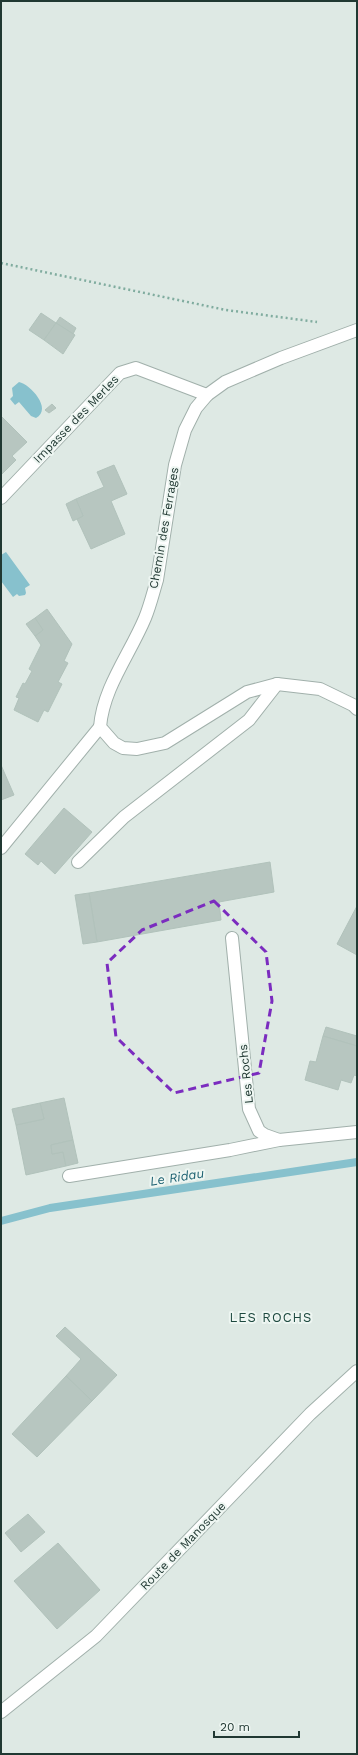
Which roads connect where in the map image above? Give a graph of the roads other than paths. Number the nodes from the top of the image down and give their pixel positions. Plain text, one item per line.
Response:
1 (357, 330) edge
2 (207, 395) junction
3 (1, 498) edge
4 (277, 684) junction
5 (357, 709) edge
6 (100, 727) junction
7 (1, 848) edge
8 (78, 862) dead end
9 (232, 938) dead end
10 (357, 1132) edge
11 (279, 1140) junction
12 (69, 1176) dead end
13 (357, 1371) edge
14 (1, 1712) edge

1 - 2 street, Chemin des Ferrages
2 - 3 street, Impasse des Merles
2 - 6 street, Chemin des Ferrages
4 - 5 street
4 - 6 street
4 - 8 street
6 - 7 street
9 - 11 street, Les Rochs
10 - 11 street, Les Rochs
11 - 12 street
13 - 14 street, Route de Manosque

